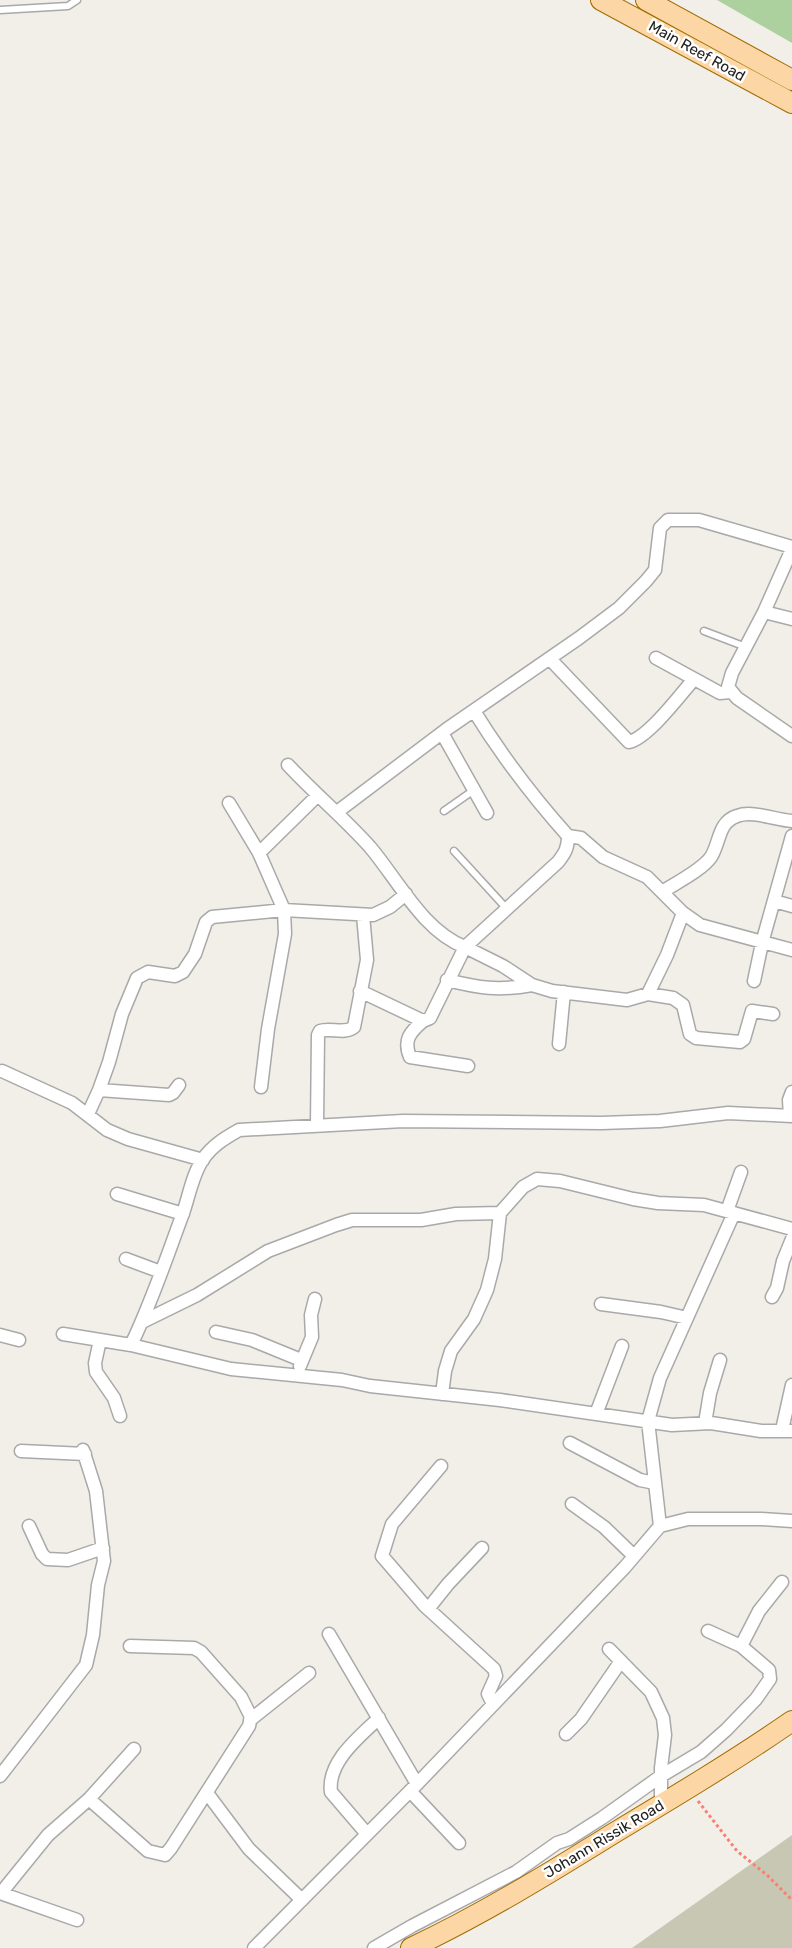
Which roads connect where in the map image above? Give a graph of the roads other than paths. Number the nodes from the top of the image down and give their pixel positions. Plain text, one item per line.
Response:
1 (77, 0) edge
2 (601, 0) edge
3 (646, 0) edge
4 (0, 10) edge
5 (792, 80) edge
6 (792, 103) edge
7 (792, 548) edge
8 (764, 612) junction
9 (792, 619) edge
10 (704, 631) dead end
11 (746, 647) junction
12 (656, 658) dead end
13 (550, 659) junction
14 (694, 679) junction
15 (730, 692) junction
16 (474, 711) junction
17 (442, 733) junction
18 (792, 736) edge
19 (288, 765) dead end
20 (474, 789) junction
21 (317, 796) junction
22 (229, 803) dead end
23 (337, 812) junction
24 (444, 812) dead end
25 (487, 813) dead end
26 (792, 821) edge
27 (568, 836) junction
28 (792, 836) edge
29 (454, 851) dead end
30 (259, 853) junction
31 (788, 866) edge
32 (662, 892) junction
33 (406, 894) junction
34 (774, 901) junction
35 (792, 906) edge
36 (507, 909) junction
37 (284, 910) junction
38 (682, 913) junction
39 (363, 915) junction
40 (762, 943) junction
41 (465, 947) junction
42 (792, 950) edge
43 (447, 980) junction
44 (754, 981) dead end
45 (532, 985) junction
46 (360, 992) junction
47 (564, 992) junction
48 (648, 994) junction
49 (773, 1014) dead end
50 (423, 1021) junction
51 (559, 1044) dead end
52 (468, 1066) dead end
53 (2, 1071) dead end
54 (179, 1085) dead end
55 (261, 1087) dead end
56 (99, 1090) junction
57 (792, 1092) edge
58 (88, 1114) junction
59 (791, 1116) edge
60 (316, 1125) junction
61 (203, 1160) junction
62 (741, 1172) dead end
63 (117, 1194) dead end
64 (730, 1212) junction
65 (500, 1213) junction
66 (183, 1214) junction
67 (792, 1229) edge
68 (792, 1239) edge
69 (126, 1259) dead end
70 (161, 1272) junction
71 (772, 1297) dead end
72 (315, 1299) dead end
73 (601, 1304) dead end
74 (687, 1318) junction
75 (142, 1322) junction
76 (216, 1332) dead end
77 (63, 1334) dead end
78 (0, 1335) edge
79 (19, 1340) dead end
80 (100, 1340) junction
81 (131, 1346) junction
82 (622, 1346) dead end
83 (301, 1360) junction
84 (720, 1360) dead end
85 (297, 1376) junction
86 (792, 1385) edge
87 (442, 1394) junction
88 (596, 1414) junction
89 (120, 1416) dead end
90 (648, 1421) junction
91 (705, 1423) junction
92 (787, 1430) edge
93 (570, 1443) dead end
94 (21, 1451) dead end
95 (441, 1466) dead end
96 (655, 1484) junction
97 (572, 1504) dead end
98 (792, 1521) edge
99 (29, 1526) dead end
100 (660, 1526) junction
101 (103, 1548) junction
102 (482, 1548) dead end
103 (634, 1556) junction
104 (782, 1582) dead end
105 (428, 1610) junction
106 (708, 1631) dead end
107 (329, 1634) dead end
108 (130, 1646) dead end
109 (741, 1646) junction
110 (609, 1649) dead end
111 (621, 1661) junction
112 (309, 1673) dead end
113 (493, 1704) junction
114 (379, 1718) junction
115 (250, 1720) junction
116 (792, 1721) edge
117 (566, 1734) dead end
118 (134, 1749) dead end
119 (0, 1776) edge
120 (661, 1776) junction
121 (414, 1787) junction
122 (207, 1793) junction
123 (89, 1799) junction
124 (661, 1804) junction
125 (367, 1834) junction
126 (459, 1843) dead end
127 (0, 1893) edge
128 (302, 1900) junction
129 (77, 1920) dead end
130 (254, 1948) edge
131 (374, 1948) edge
132 (411, 1948) edge

1 - 4 lane
2 - 6 main road, Main Reef Road
3 - 5 main road, Main Reef Road
7 - 8 street
7 - 13 street
8 - 9 street
8 - 11 street
10 - 11 lane
11 - 15 street
12 - 14 street
13 - 14 street
13 - 16 street
14 - 15 street
15 - 18 street
16 - 17 street
16 - 27 street
17 - 20 street
17 - 23 street
19 - 21 street
20 - 24 lane
20 - 25 street
21 - 23 street
21 - 30 street
22 - 30 street
23 - 33 street
26 - 32 street
27 - 32 street
27 - 36 street
28 - 31 street
29 - 36 lane
30 - 37 street
31 - 34 street
32 - 38 street
33 - 39 street
33 - 41 street
34 - 35 street
34 - 40 street
36 - 41 street
37 - 39 street
37 - 55 street
37 - 56 street
38 - 40 street
38 - 48 street
39 - 46 street
40 - 42 street
40 - 44 street
41 - 43 street
41 - 45 street
43 - 45 street
43 - 50 street
45 - 47 street
46 - 50 street
46 - 60 street
47 - 48 street
47 - 51 street
48 - 49 street
50 - 52 street
53 - 58 street
54 - 56 street
56 - 58 street
57 - 59 street
58 - 61 street
59 - 60 street
60 - 61 street
61 - 66 street
62 - 64 street
63 - 66 street
64 - 65 street
64 - 67 street
64 - 74 street
65 - 75 street
65 - 87 street
66 - 70 street
68 - 71 street
69 - 70 street
70 - 75 street
72 - 83 street
73 - 74 street
74 - 90 street
75 - 81 street
76 - 83 street
77 - 80 street
78 - 79 street
80 - 81 street
80 - 89 street
81 - 85 street
82 - 88 street
83 - 85 street
84 - 91 street
85 - 87 street
86 - 92 street
87 - 88 street
88 - 90 street
90 - 91 street
90 - 96 street
91 - 92 street
93 - 96 street
94 - 101 street
95 - 105 street
96 - 100 street
97 - 103 street
98 - 100 street
99 - 101 street
100 - 103 street
101 - 119 street
102 - 105 street
103 - 113 street
104 - 109 street
105 - 113 street
106 - 109 street
107 - 114 street
108 - 115 street
109 - 120 street
110 - 111 street
111 - 117 street
111 - 120 street
112 - 115 street
113 - 121 street
114 - 121 street
114 - 125 street
115 - 122 street
116 - 124 main road, Johann Rissik Road
118 - 123 street
120 - 124 street
120 - 131 street
121 - 125 street
121 - 126 street
122 - 123 street
122 - 128 street
123 - 127 street
124 - 132 main road, Johann Rissik Road
125 - 128 street
127 - 129 street
128 - 130 street

